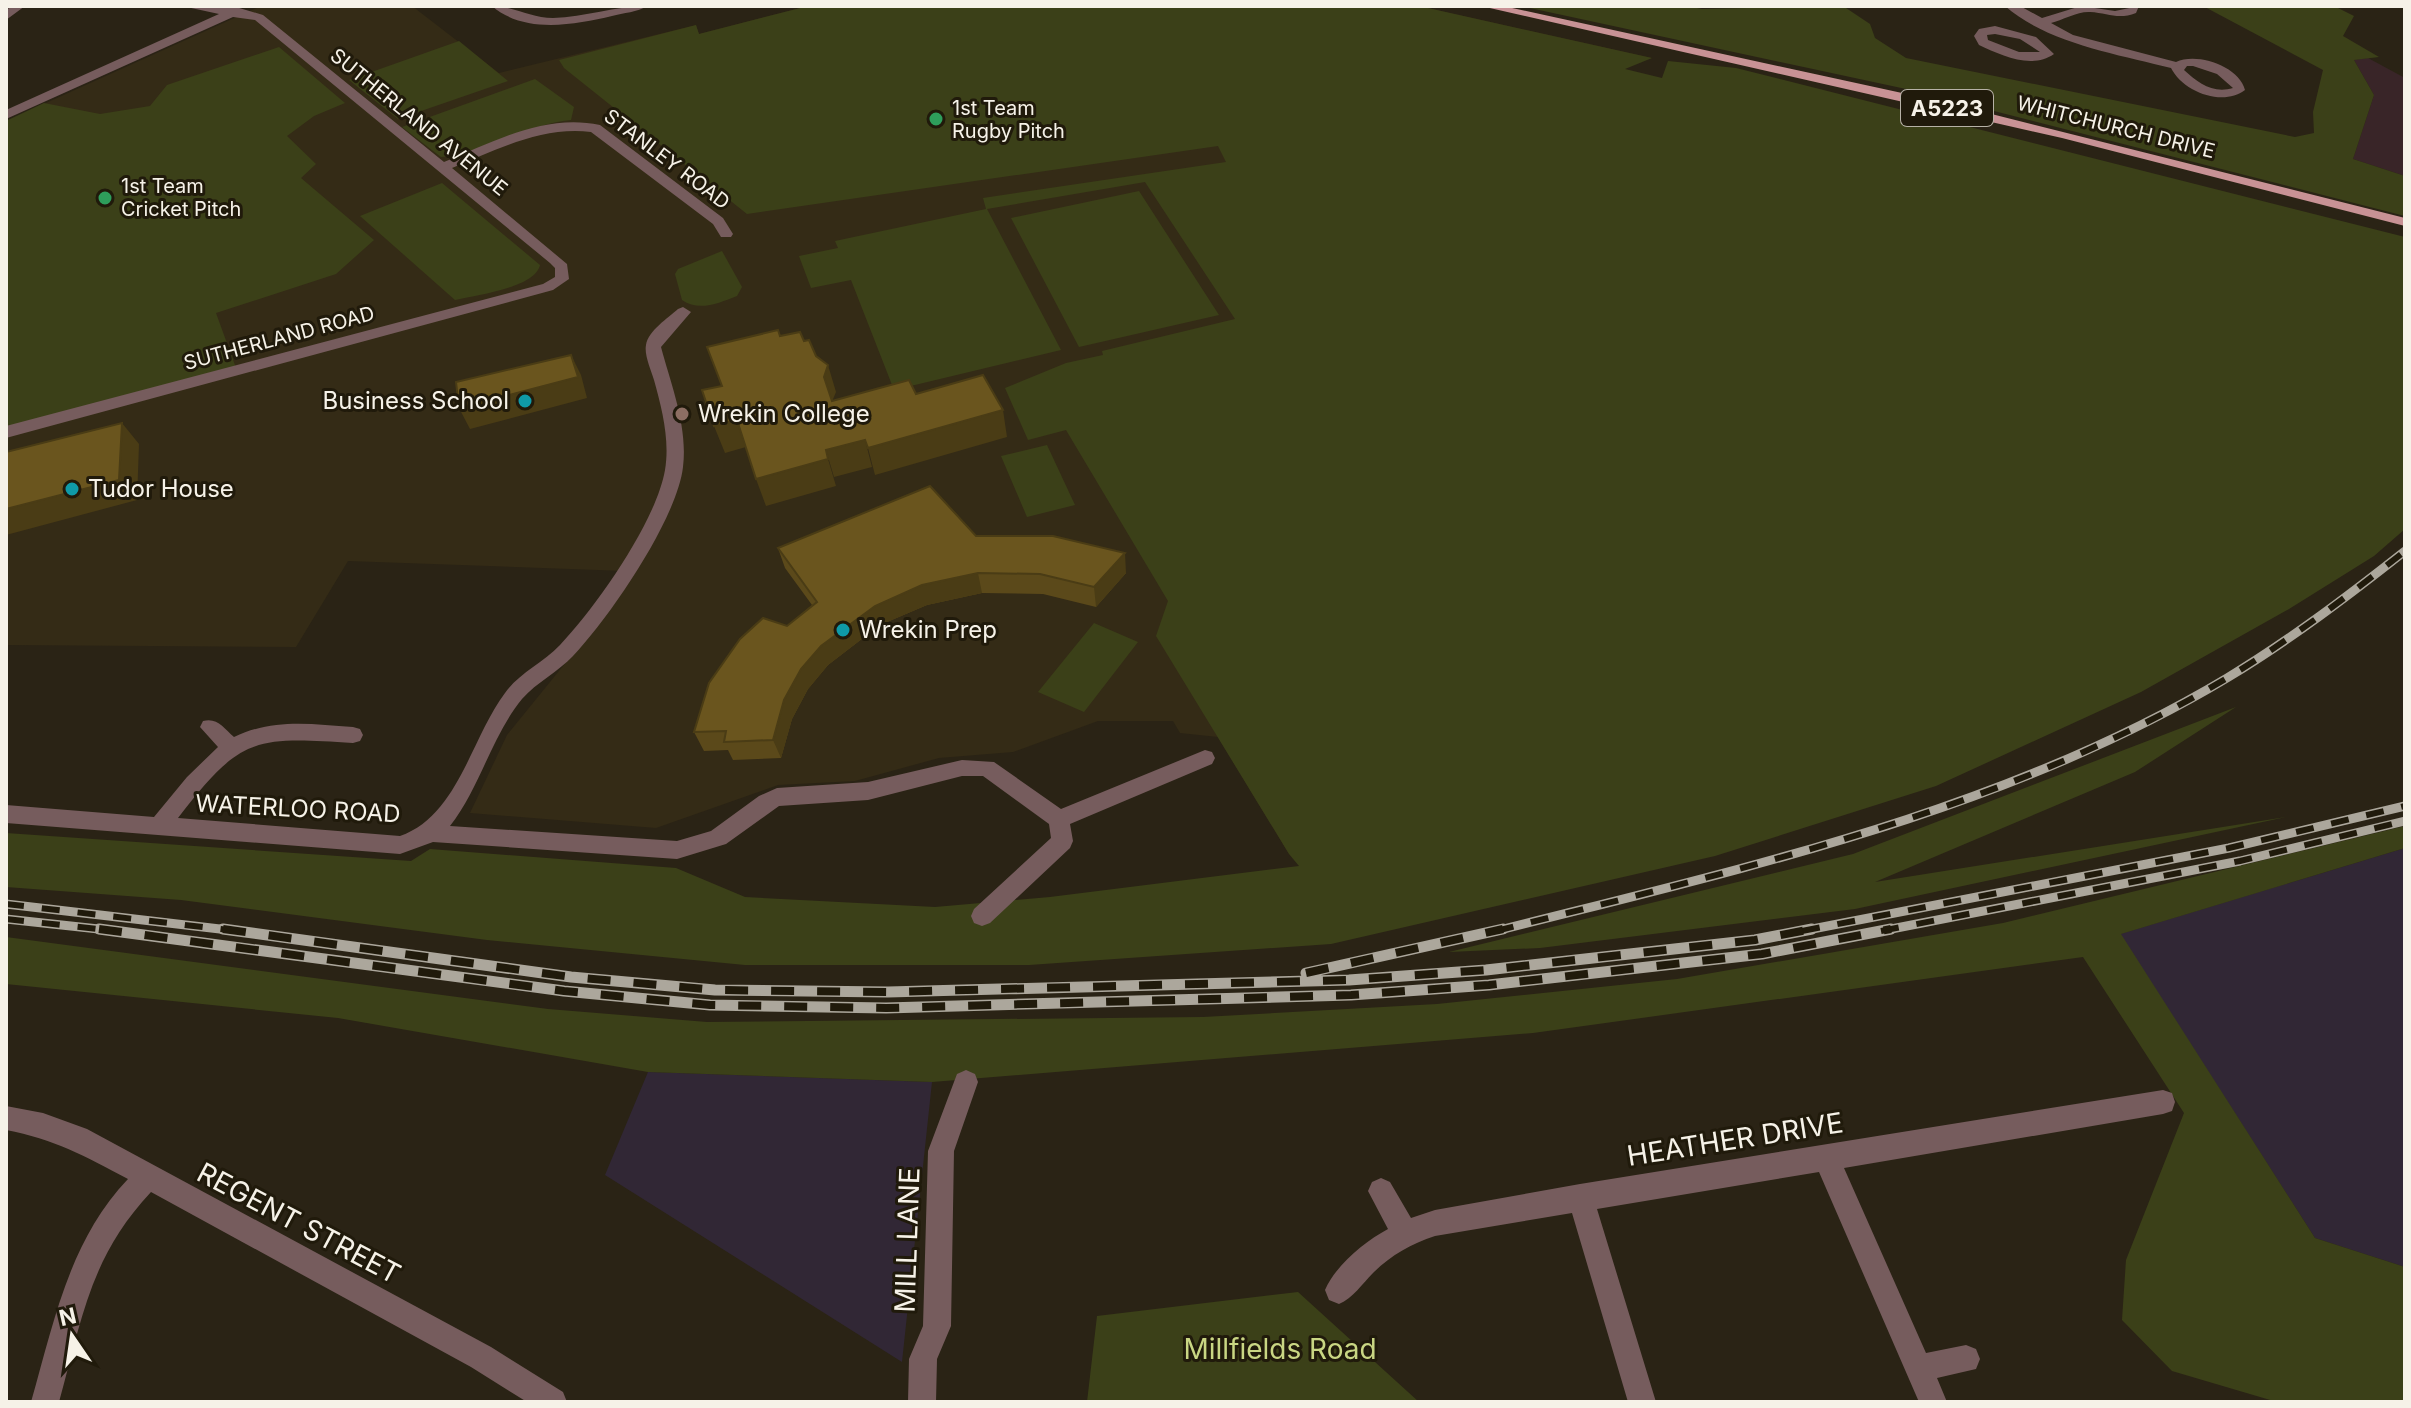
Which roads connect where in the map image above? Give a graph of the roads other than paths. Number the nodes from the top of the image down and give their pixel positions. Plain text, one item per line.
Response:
1 (19, 6) edge
2 (188, 6) edge
3 (498, 6) edge
4 (641, 6) edge
5 (1487, 6) edge
6 (2011, 6) edge
7 (2133, 6) edge
8 (2088, 7) edge
9 (241, 9) edge
10 (6, 16) edge
11 (2038, 23) junction
12 (2069, 38) junction
13 (2043, 46) junction
14 (2177, 66) dead end
15 (6, 115) edge
16 (443, 167) junction
17 (2405, 222) edge
18 (726, 234) dead end
19 (562, 279) joint
20 (683, 312) dead end
21 (6, 432) edge
22 (210, 727) dead end
23 (353, 735) dead end
24 (232, 748) junction
25 (1205, 758) dead end
26 (6, 814) edge
27 (1059, 819) junction
28 (158, 828) junction
29 (432, 831) junction
30 (982, 916) dead end
31 (966, 1082) dead end
32 (2163, 1102) dead end
33 (6, 1118) edge
34 (1826, 1157) junction
35 (147, 1177) junction
36 (1381, 1191) dead end
37 (1580, 1197) junction
38 (1404, 1232) junction
39 (1339, 1290) dead end
40 (1966, 1359) dead end
41 (1918, 1368) junction
42 (45, 1402) edge
43 (553, 1402) edge
44 (922, 1402) edge
45 (1642, 1402) edge
46 (1933, 1402) edge

1 - 10 street
2 - 9 street, SUTHERLAND AVENUE
3 - 4 street
5 - 17 main road, WHITCHURCH DRIVE / A5223
6 - 11 street
7 - 8 street
8 - 11 street
9 - 15 street
9 - 16 street, SUTHERLAND AVENUE
11 - 12 street
12 - 13 street
12 - 14 street
13 - 13 street
16 - 18 street, STANLEY ROAD
16 - 19 street, SUTHERLAND AVENUE
19 - 21 street, SUTHERLAND ROAD
20 - 29 street, WATERLOO ROAD
22 - 24 street
23 - 24 street, WATERLOO ROAD
24 - 28 street, WATERLOO ROAD
25 - 27 street
26 - 28 street, WATERLOO ROAD
27 - 29 street
27 - 30 street
28 - 29 street, WATERLOO ROAD
31 - 44 street, MILL LANE
32 - 34 street, HEATHER DRIVE
33 - 35 street, REGENT STREET
34 - 37 street, HEATHER DRIVE
34 - 41 street
35 - 42 street
35 - 43 street, REGENT STREET
36 - 38 street
37 - 38 street, HEATHER DRIVE
37 - 45 street
38 - 39 street, HEATHER DRIVE
40 - 41 street
41 - 46 street

